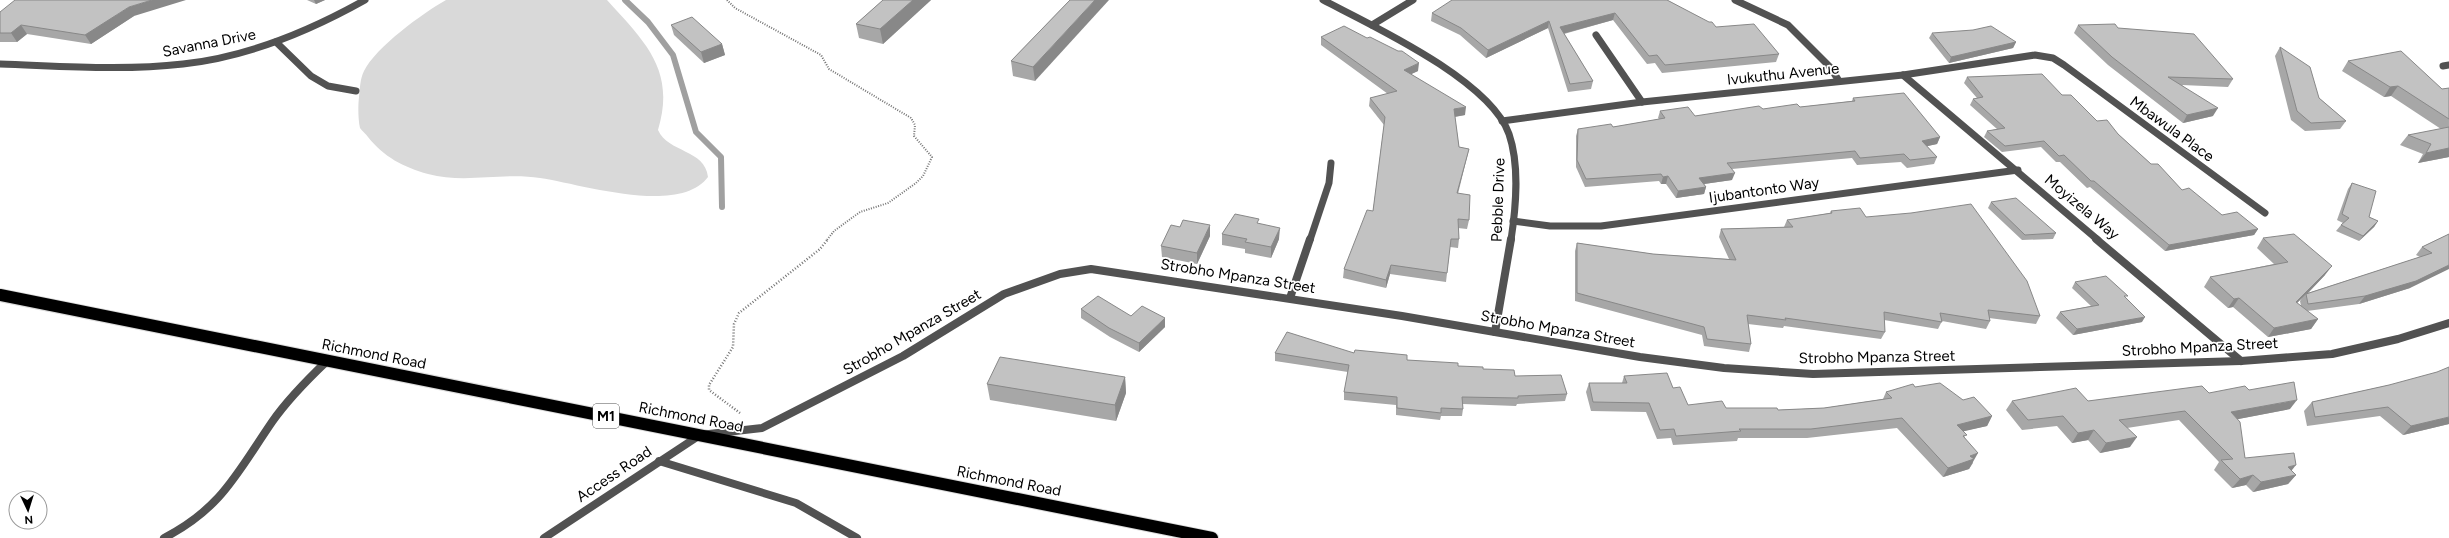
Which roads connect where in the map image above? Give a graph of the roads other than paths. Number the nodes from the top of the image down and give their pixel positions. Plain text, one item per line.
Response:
1 (365, 0) edge
2 (1323, 0) edge
3 (1413, 0) edge
4 (1735, 0) edge
5 (1372, 25) junction
6 (1596, 35) dead end
7 (276, 42) junction
8 (0, 64) edge
9 (2064, 65) joint
10 (1903, 75) junction
11 (1839, 82) junction
12 (356, 91) dead end
13 (1642, 102) junction
14 (1502, 121) junction
15 (1331, 163) dead end
16 (2018, 170) junction
17 (2265, 213) dead end
18 (1513, 221) junction
19 (0, 295) edge
20 (1290, 298) junction
21 (2449, 323) edge
22 (1495, 332) junction
23 (327, 361) junction
24 (2241, 361) junction
25 (700, 435) junction
26 (659, 461) junction
27 (164, 538) edge
28 (544, 538) edge
29 (857, 538) edge
30 (1212, 538) edge

1 - 7 street, Savanna Drive
2 - 5 street, Pebble Drive
3 - 5 street
4 - 11 street
5 - 14 street, Pebble Drive
6 - 13 street
7 - 8 street, Savanna Drive
7 - 12 street
9 - 10 street, Ivukuthu Avenue
9 - 17 street, Mbawula Place
10 - 11 street, Ivukuthu Avenue
10 - 16 street, Moyizela Way
11 - 13 street, Ivukuthu Avenue
13 - 14 street, Ivukuthu Avenue
14 - 18 street, Pebble Drive
15 - 20 street
16 - 18 street, Ijubantonto Way
16 - 24 street, Moyizela Way
18 - 22 street, Pebble Drive
19 - 23 highway, Richmond Road / M1
20 - 22 street, Strobho Mpanza Street
20 - 25 street, Strobho Mpanza Street
21 - 24 street, Strobho Mpanza Street
22 - 24 street, Strobho Mpanza Street
23 - 25 highway, Richmond Road / M1
23 - 27 street
25 - 26 street, Access Road
25 - 30 highway, Richmond Road / M1
26 - 28 street, Access Road
26 - 29 street

